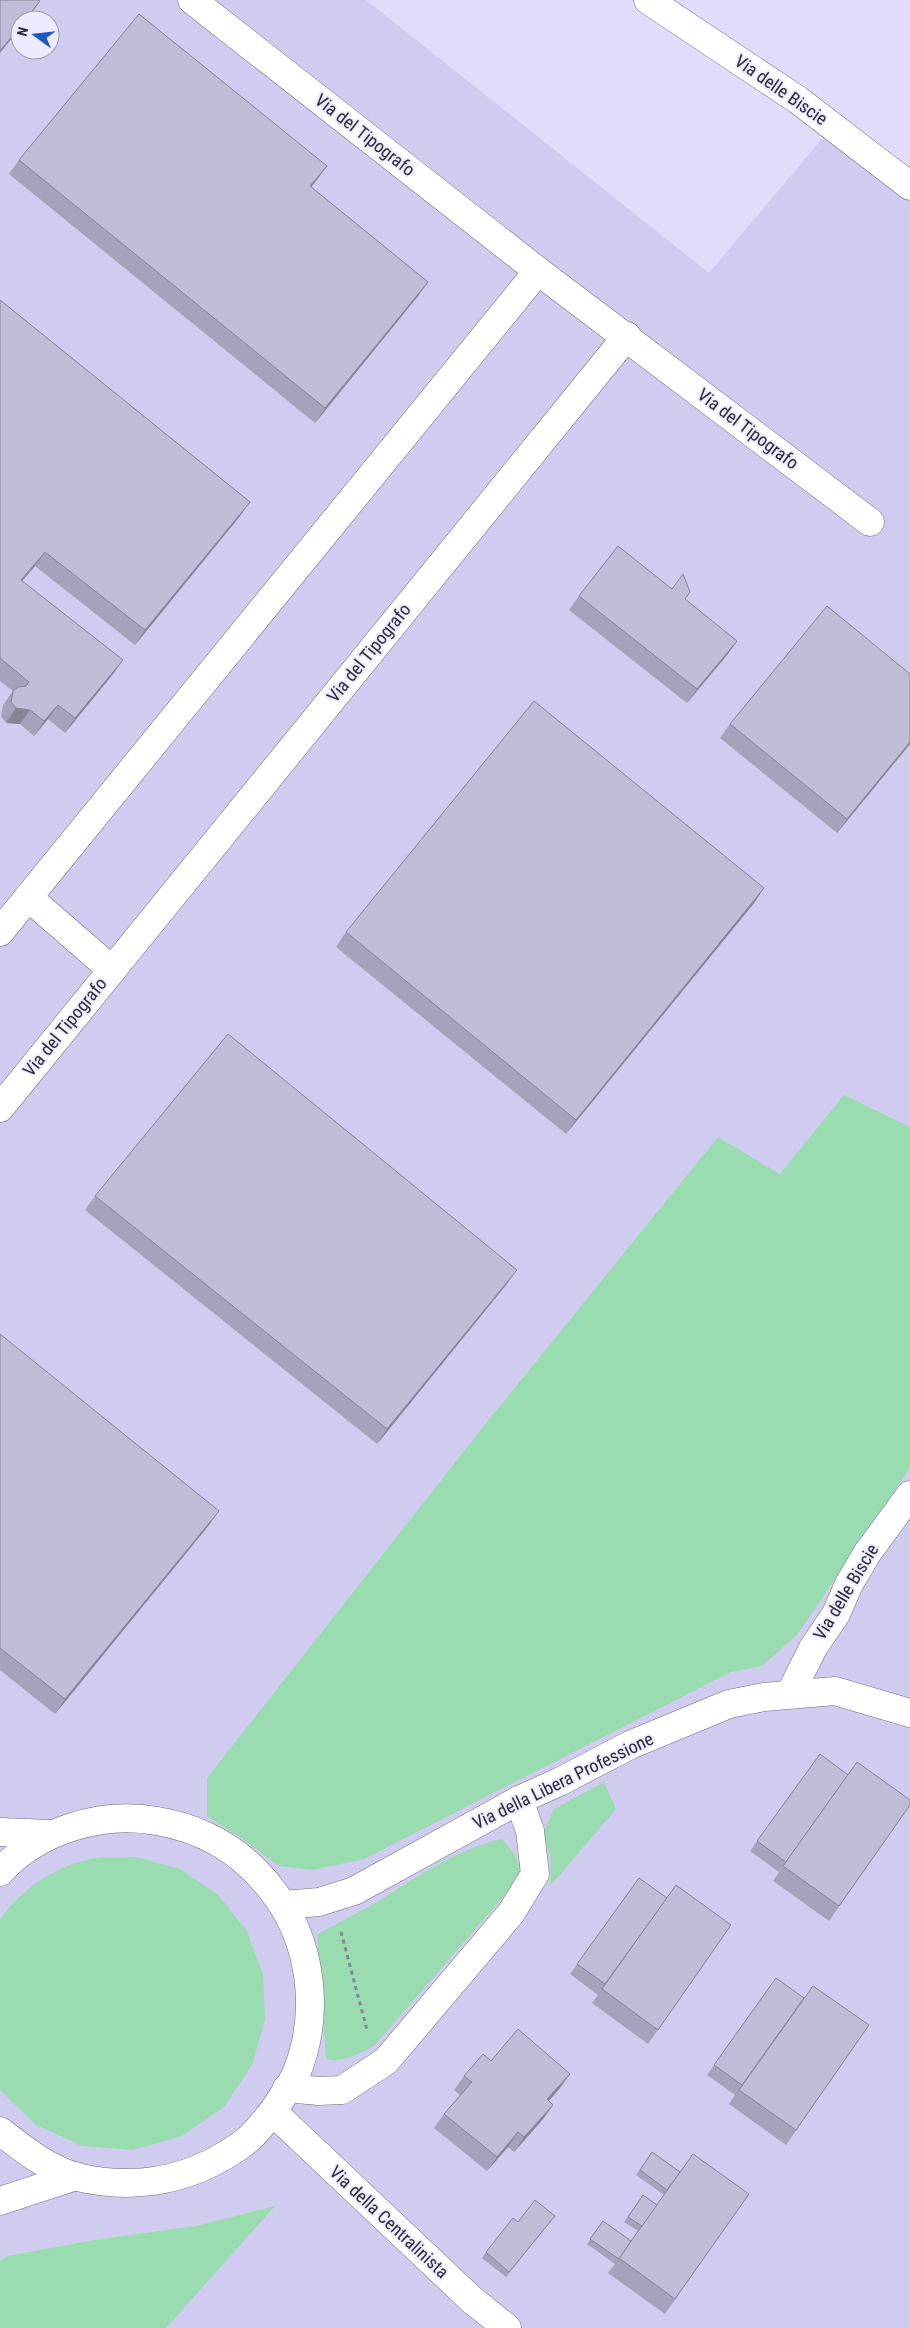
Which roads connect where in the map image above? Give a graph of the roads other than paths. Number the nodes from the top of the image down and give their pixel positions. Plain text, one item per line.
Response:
1 (192, 0) edge
2 (648, 0) edge
3 (910, 186) edge
4 (538, 271) junction
5 (626, 336) junction
6 (870, 522) dead end
7 (28, 897) junction
8 (0, 932) edge
9 (112, 970) junction
10 (0, 1108) edge
11 (910, 1496) edge
12 (790, 1694) junction
13 (910, 1713) edge
14 (519, 1800) junction
15 (0, 1832) edge
16 (52, 1834) junction
17 (0, 1872) edge
18 (284, 1905) junction
19 (287, 2088) junction
20 (273, 2112) junction
21 (0, 2131) edge
22 (76, 2176) junction
23 (0, 2201) edge
24 (507, 2328) edge

1 - 4 street, Via del Tipografo
2 - 3 street, Via delle Biscie
4 - 5 street, Via del Tipografo
4 - 7 street
5 - 6 street, Via del Tipografo
5 - 9 street, Via del Tipografo
7 - 8 street
7 - 9 street, Via del Tipografo
9 - 10 street, Via del Tipografo
11 - 12 street, Via delle Biscie
12 - 13 street, Via della Libera Professione
12 - 14 street, Via della Libera Professione
14 - 18 street, Via della Libera Professione
14 - 19 street
15 - 16 street
16 - 17 street
16 - 18 street
18 - 19 street
19 - 20 street
20 - 22 street
20 - 24 street, Via della Centralinista
21 - 22 street
22 - 23 street

